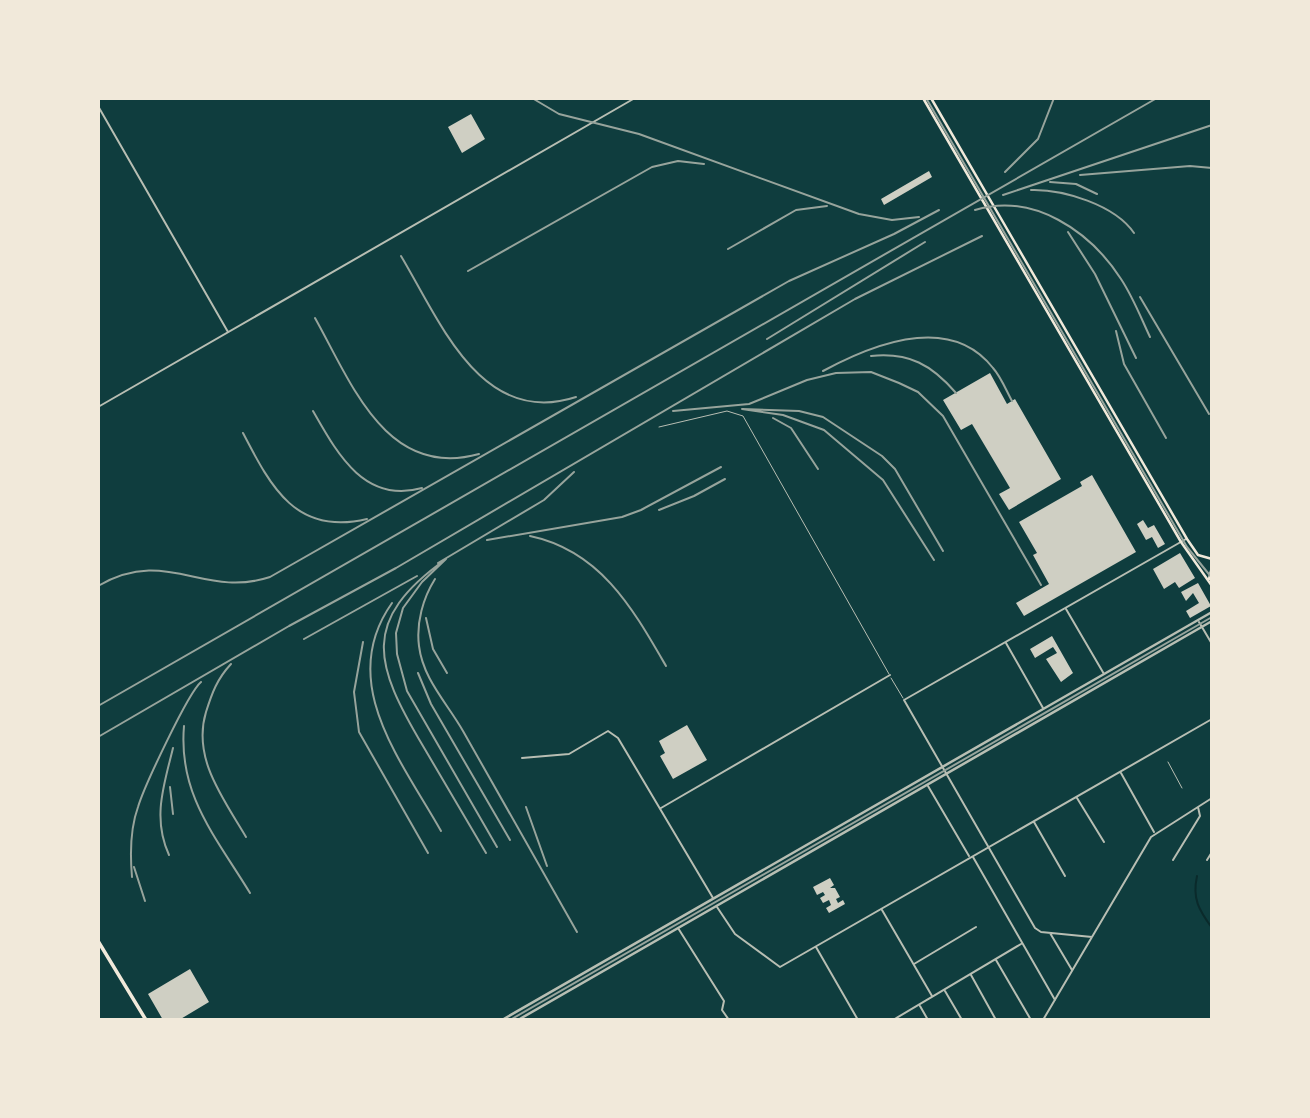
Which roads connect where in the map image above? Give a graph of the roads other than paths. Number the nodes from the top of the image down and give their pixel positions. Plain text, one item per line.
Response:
1 (635, 98) edge
2 (923, 98) edge
3 (931, 98) edge
4 (98, 106) edge
5 (228, 332) junction
6 (98, 407) edge
7 (659, 426) dead end
8 (1135, 450) junction
9 (1129, 453) junction
10 (1187, 539) junction
11 (1181, 542) junction
12 (1212, 559) edge
13 (1212, 567) edge
14 (1211, 584) edge
15 (1066, 608) junction
16 (1212, 612) edge
17 (1199, 621) junction
18 (1212, 621) edge
19 (1202, 627) junction
20 (1005, 642) junction
21 (1212, 644) edge
22 (890, 675) junction
23 (1105, 675) junction
24 (904, 700) junction
25 (1044, 710) junction
26 (1212, 719) edge
27 (522, 758) dead end
28 (1168, 762) dead end
29 (944, 767) junction
30 (1120, 772) junction
31 (948, 773) junction
32 (927, 785) junction
33 (1182, 789) dead end
34 (1076, 797) junction
35 (1212, 798) edge
36 (1198, 806) junction
37 (661, 808) junction
38 (1034, 822) junction
39 (1155, 833) junction
40 (1104, 842) dead end
41 (990, 846) junction
42 (1212, 852) edge
43 (971, 856) junction
44 (1173, 860) dead end
45 (1207, 860) dead end
46 (1065, 876) dead end
47 (713, 899) junction
48 (717, 906) junction
49 (881, 909) junction
50 (673, 922) junction
51 (976, 927) dead end
52 (677, 928) junction
53 (1050, 933) junction
54 (1092, 937) junction
55 (98, 941) edge
56 (1022, 943) junction
57 (816, 946) junction
58 (996, 959) junction
59 (913, 964) junction
60 (1072, 971) junction
61 (970, 974) junction
62 (944, 990) junction
63 (932, 997) junction
64 (1055, 1000) junction
65 (919, 1004) junction
66 (146, 1020) edge
67 (502, 1020) edge
68 (518, 1020) edge
69 (729, 1020) edge
70 (858, 1020) edge
71 (893, 1020) edge
72 (929, 1020) edge
73 (962, 1020) edge
74 (996, 1020) edge
75 (1031, 1020) edge
76 (1043, 1020) edge

1 - 5 street
2 - 9 main road
3 - 8 main road
4 - 5 street
5 - 6 street
7 - 22 lane
8 - 9 main road
8 - 10 main road
9 - 11 main road
10 - 11 street
10 - 12 main road
11 - 14 main road
11 - 15 street
13 - 14 main road
15 - 20 street
15 - 23 street
16 - 17 street
17 - 19 street
17 - 23 street
18 - 19 street
19 - 21 street
19 - 31 street
20 - 24 street
20 - 25 street
22 - 24 lane
22 - 37 street
23 - 25 street
24 - 29 street
25 - 29 street
26 - 30 street
27 - 37 street
28 - 33 lane
29 - 31 street
29 - 47 street
30 - 34 street
30 - 39 street
31 - 32 street
31 - 41 street
32 - 43 street
32 - 48 street
34 - 38 street
34 - 40 street
35 - 36 street
36 - 39 street
36 - 44 street
37 - 47 street
38 - 41 street
38 - 46 street
39 - 54 street
41 - 43 street
41 - 53 street
42 - 45 street
43 - 49 street
43 - 56 street
47 - 48 street
47 - 50 street
48 - 52 street
48 - 57 street
49 - 57 street
49 - 59 street
50 - 52 street
50 - 67 street
51 - 59 street
52 - 68 street
52 - 69 street
53 - 54 street
53 - 60 street
54 - 60 street
55 - 66 main road
56 - 58 street
56 - 64 street
57 - 70 street
58 - 61 street
58 - 75 street
59 - 63 street
60 - 64 street
61 - 62 street
61 - 74 street
62 - 63 street
62 - 73 street
63 - 65 street
64 - 76 street
65 - 71 street
65 - 72 street

